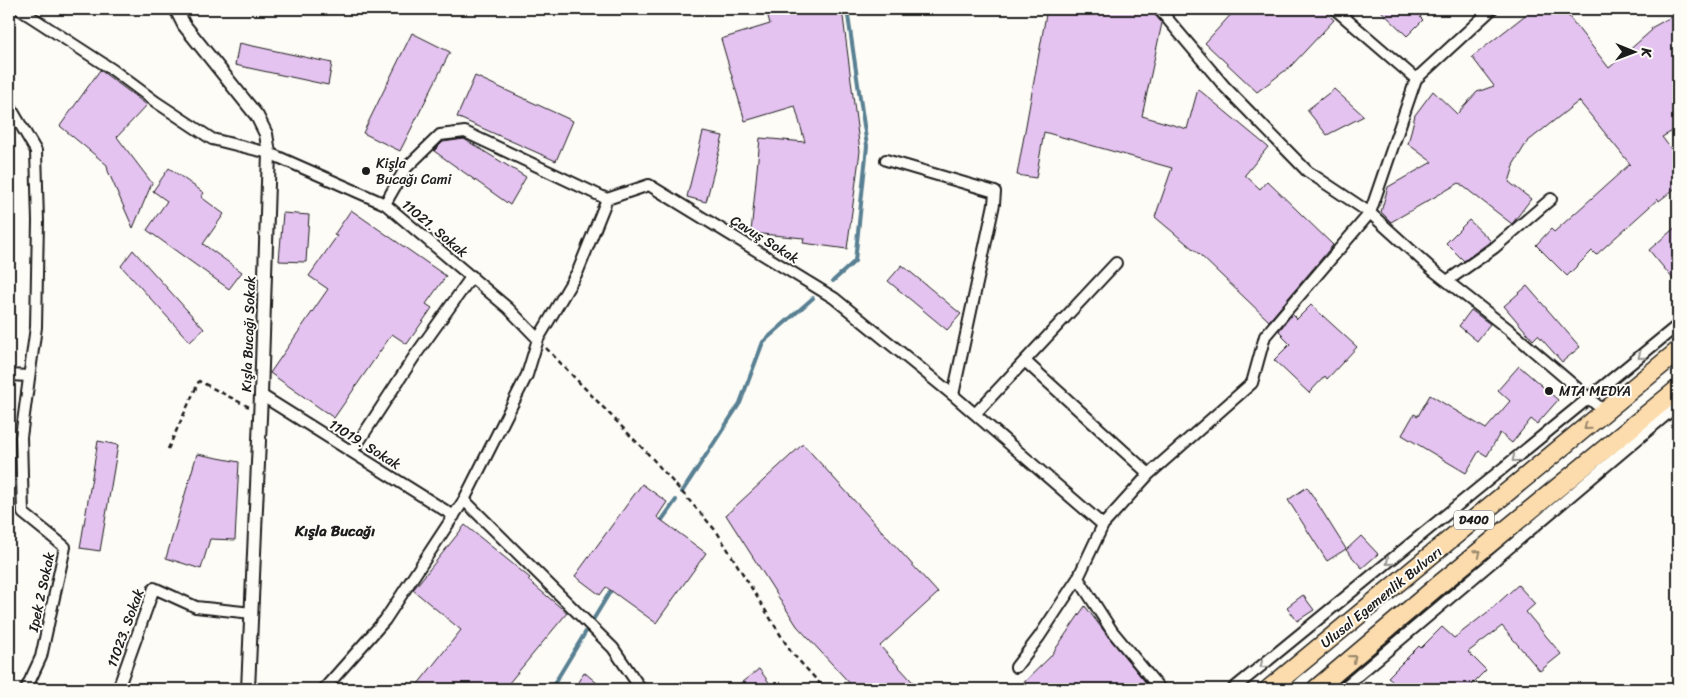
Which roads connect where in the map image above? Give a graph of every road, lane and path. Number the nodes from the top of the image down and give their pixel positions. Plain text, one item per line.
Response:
1 (19, 9) edge
2 (176, 9) edge
3 (1159, 9) edge
4 (1492, 9) edge
5 (1337, 11) dead end
6 (1416, 80) junction
7 (9, 105) edge
8 (269, 153) junction
9 (886, 160) dead end
10 (607, 198) junction
11 (1551, 199) dead end
12 (385, 204) junction
13 (1370, 213) junction
14 (1116, 263) dead end
15 (472, 276) junction
16 (1447, 281) junction
17 (1678, 325) edge
18 (538, 339) junction
19 (1678, 350) edge
20 (1026, 362) junction
21 (9, 375) edge
22 (29, 376) junction
23 (1678, 389) edge
24 (953, 395) junction
25 (261, 396) junction
26 (1589, 399) junction
27 (1678, 405) edge
28 (1605, 412) junction
29 (260, 413) junction
30 (975, 414) junction
31 (1624, 434) junction
32 (168, 449) dead end
33 (352, 452) junction
34 (1149, 474) junction
35 (464, 500) junction
36 (454, 516) junction
37 (1103, 525) junction
38 (1078, 578) junction
39 (252, 614) junction
40 (1016, 667) dead end
41 (26, 689) edge
42 (118, 689) edge
43 (248, 689) edge
44 (324, 689) edge
45 (641, 689) edge
46 (825, 689) edge
47 (1160, 689) edge
48 (1234, 689) edge
49 (1269, 689) edge
50 (1316, 689) edge
51 (1342, 689) edge

1 - 8 street, 11021. Sokak
2 - 8 street, Kışla Bucağı Sokak
3 - 13 street
4 - 6 street
5 - 6 street
6 - 13 street
7 - 22 street, Ipek 2 Sokak
8 - 12 street, 11021. Sokak
8 - 25 street, Kışla Bucağı Sokak
9 - 24 street
10 - 12 street
10 - 18 street
10 - 24 street, Çavuş Sokak
11 - 16 street
12 - 15 street, 11021. Sokak
13 - 16 street
13 - 34 street
14 - 20 street
15 - 18 street, 11021. Sokak
15 - 33 street
16 - 26 street
17 -> 26 street
18 - 35 street
18 - 46 path
19 - 28 highway, Ulusal Egemenlik Bulvarı / D400
20 - 30 street
20 - 34 street
21 - 22 street
22 - 41 street, Ipek 2 Sokak
23 - 31 highway, Ulusal Egemenlik Bulvarı / D400
24 - 30 street, Çavuş Sokak
25 - 29 street, Kışla Bucağı Sokak
25 - 33 street, 11019. Sokak
26 - 28 street
26 -> 48 street
27 - 51 street
28 - 31 highway
28 -> 49 highway, Ulusal Egemenlik Bulvarı / D400
29 - 32 path
29 - 39 street, Kışla Bucağı Sokak
30 - 37 street, Çavuş Sokak
50 -> 31 highway, Ulusal Egemenlik Bulvarı / D400
33 - 36 street, 11019. Sokak
34 - 37 street
35 - 36 street
35 - 45 street
36 - 44 street
37 - 38 street
38 - 40 street
38 - 47 street
39 - 42 street, 11023. Sokak
39 - 43 street, Kışla Bucağı Sokak

